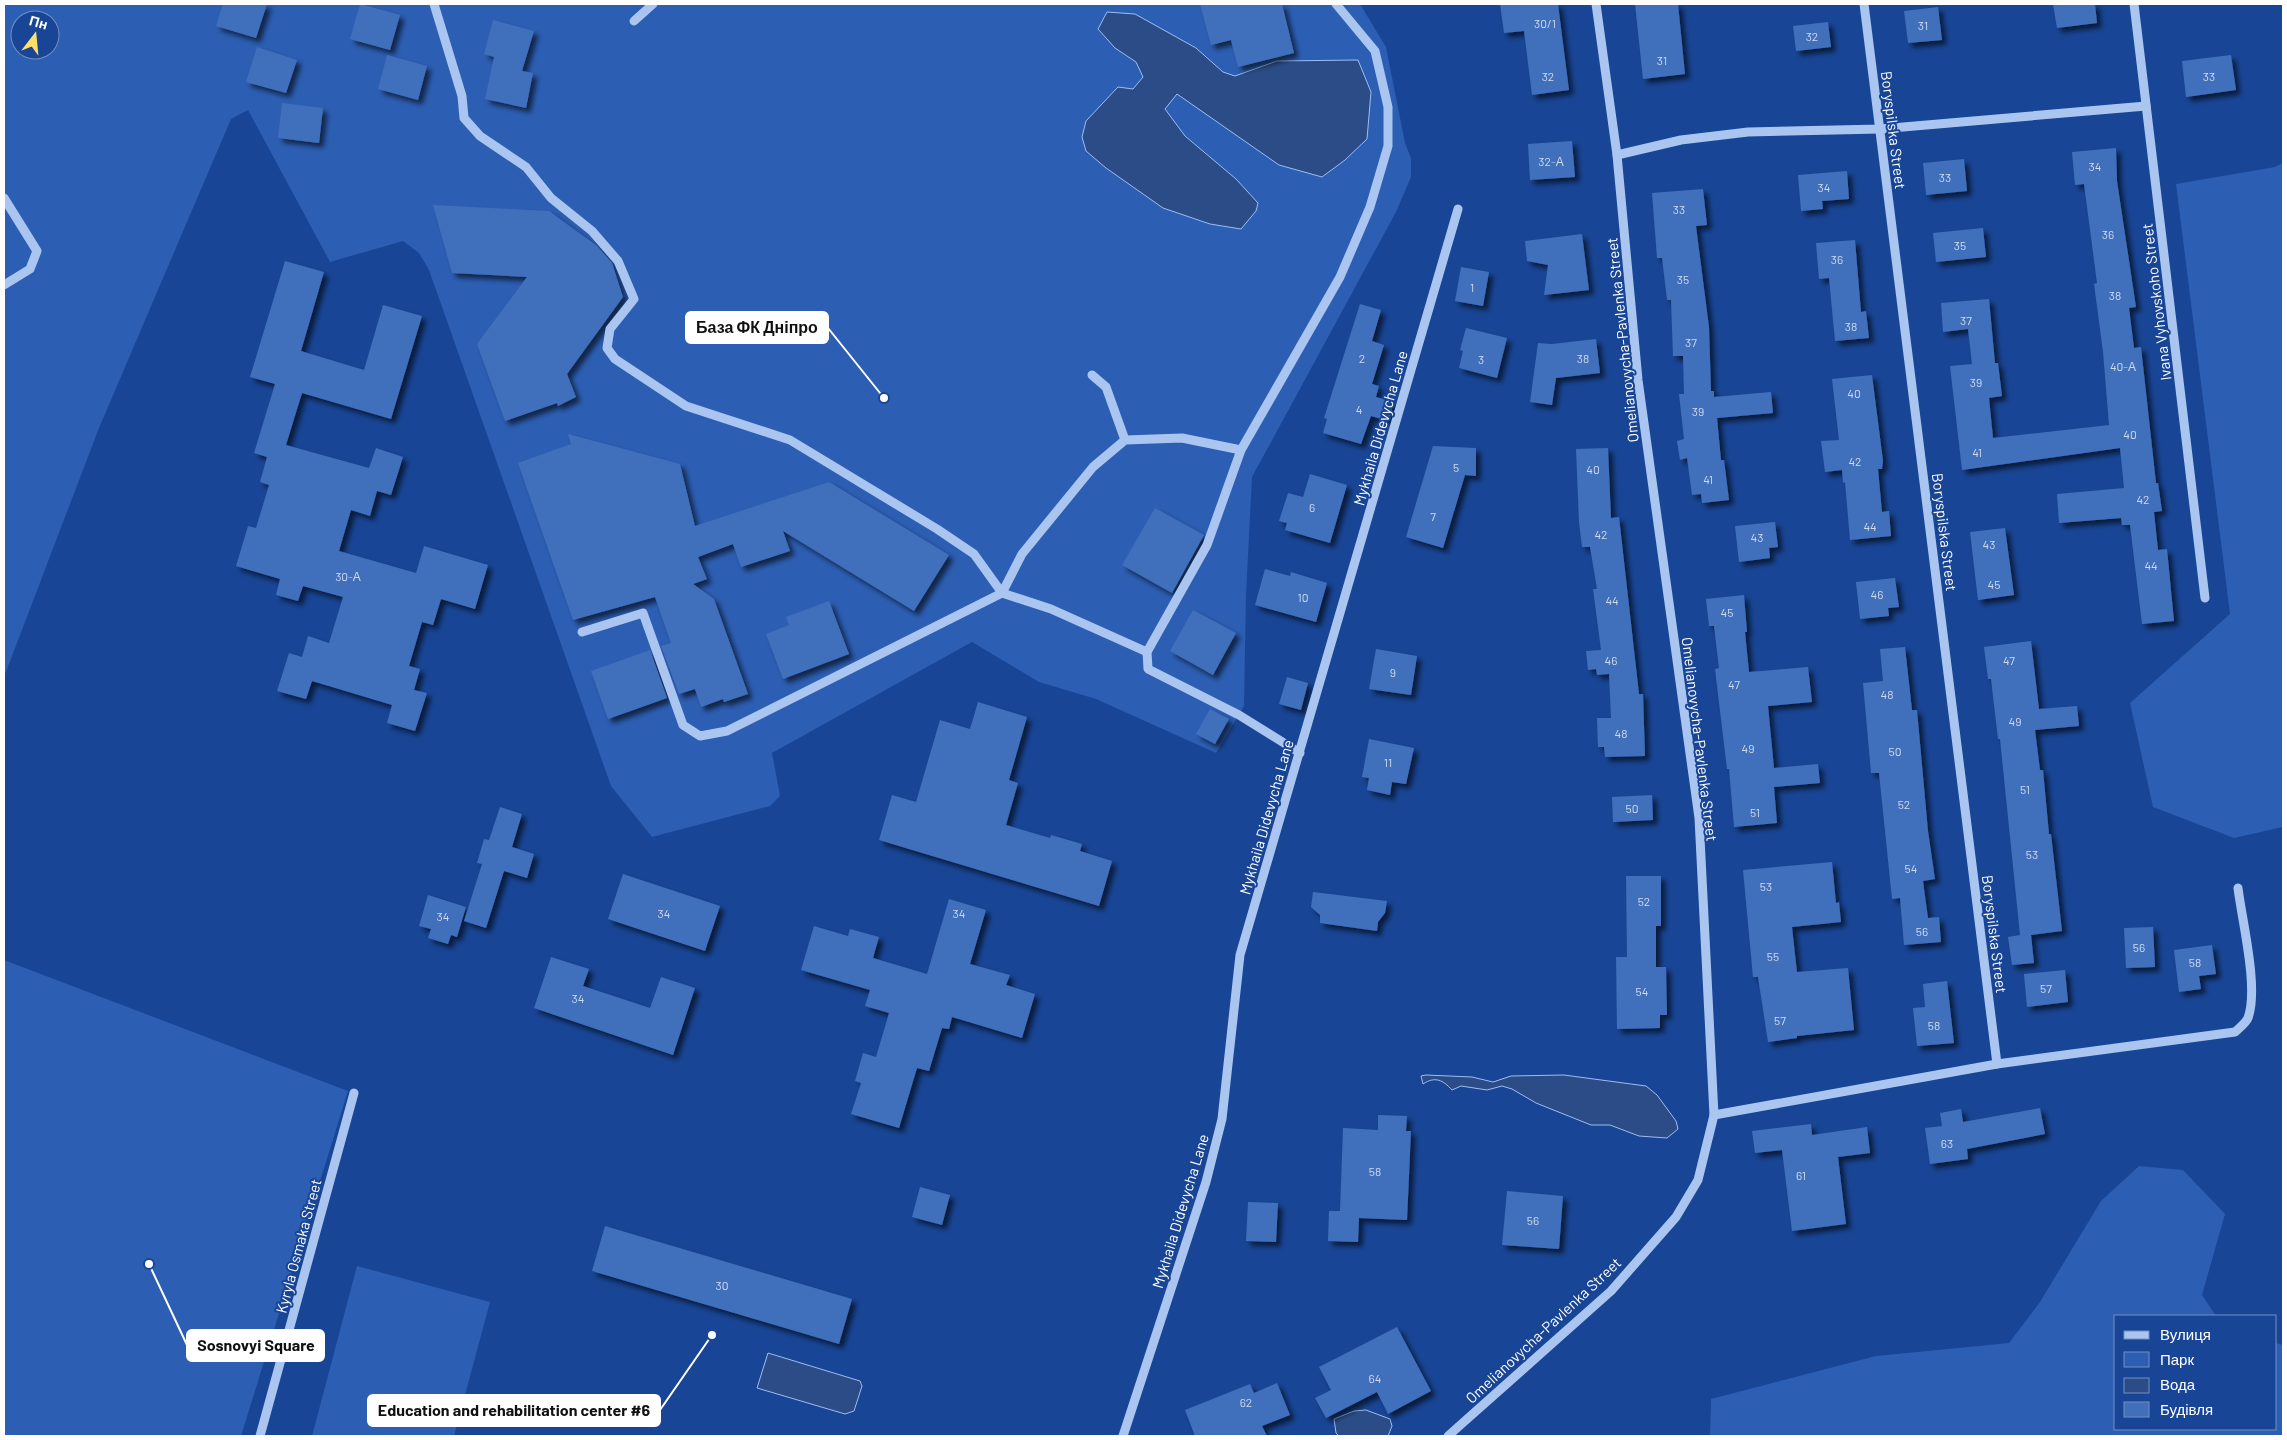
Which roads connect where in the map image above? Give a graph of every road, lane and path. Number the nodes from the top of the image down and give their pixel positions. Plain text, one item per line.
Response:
1 (434, 4) edge
2 (653, 4) edge
3 (1336, 4) edge
4 (1596, 4) edge
5 (1864, 4) edge
6 (2134, 4) edge
7 (634, 21) dead end
8 (2146, 106) junction
9 (1880, 129) junction
10 (1617, 155) junction
11 (4, 198) edge
12 (1458, 209) dead end
13 (4, 285) edge
14 (1092, 375) dead end
15 (1125, 440) junction
16 (1241, 450) junction
17 (1002, 593) junction
18 (2205, 598) dead end
19 (582, 632) dead end
20 (1147, 652) junction
21 (1300, 753) junction
22 (2238, 888) dead end
23 (1997, 1064) junction
24 (354, 1093) dead end
25 (1714, 1115) junction
26 (260, 1436) edge
27 (1123, 1436) edge
28 (1448, 1436) edge

1 - 17 street
2 - 7 street
3 - 16 street
4 - 10 street, Omelianovycha-Pavlenka Street
5 - 9 street, Boryspilska Street
6 - 8 street, Ivana Vyhovskoho Street
8 - 9 street
8 - 18 street, Ivana Vyhovskoho Street
9 - 10 street
9 - 23 street, Boryspilska Street
10 - 25 street, Omelianovycha-Pavlenka Street
11 - 13 street
12 - 21 street, Mykhaila Didevycha Lane
14 - 15 street
15 - 16 street
15 - 17 street
16 - 20 street
17 - 19 street
17 - 20 street
20 - 21 street
21 - 27 street, Mykhaila Didevycha Lane
22 - 23 street
23 - 25 street
24 - 26 street, Kyryla Osmaka Street
25 - 28 street, Omelianovycha-Pavlenka Street

